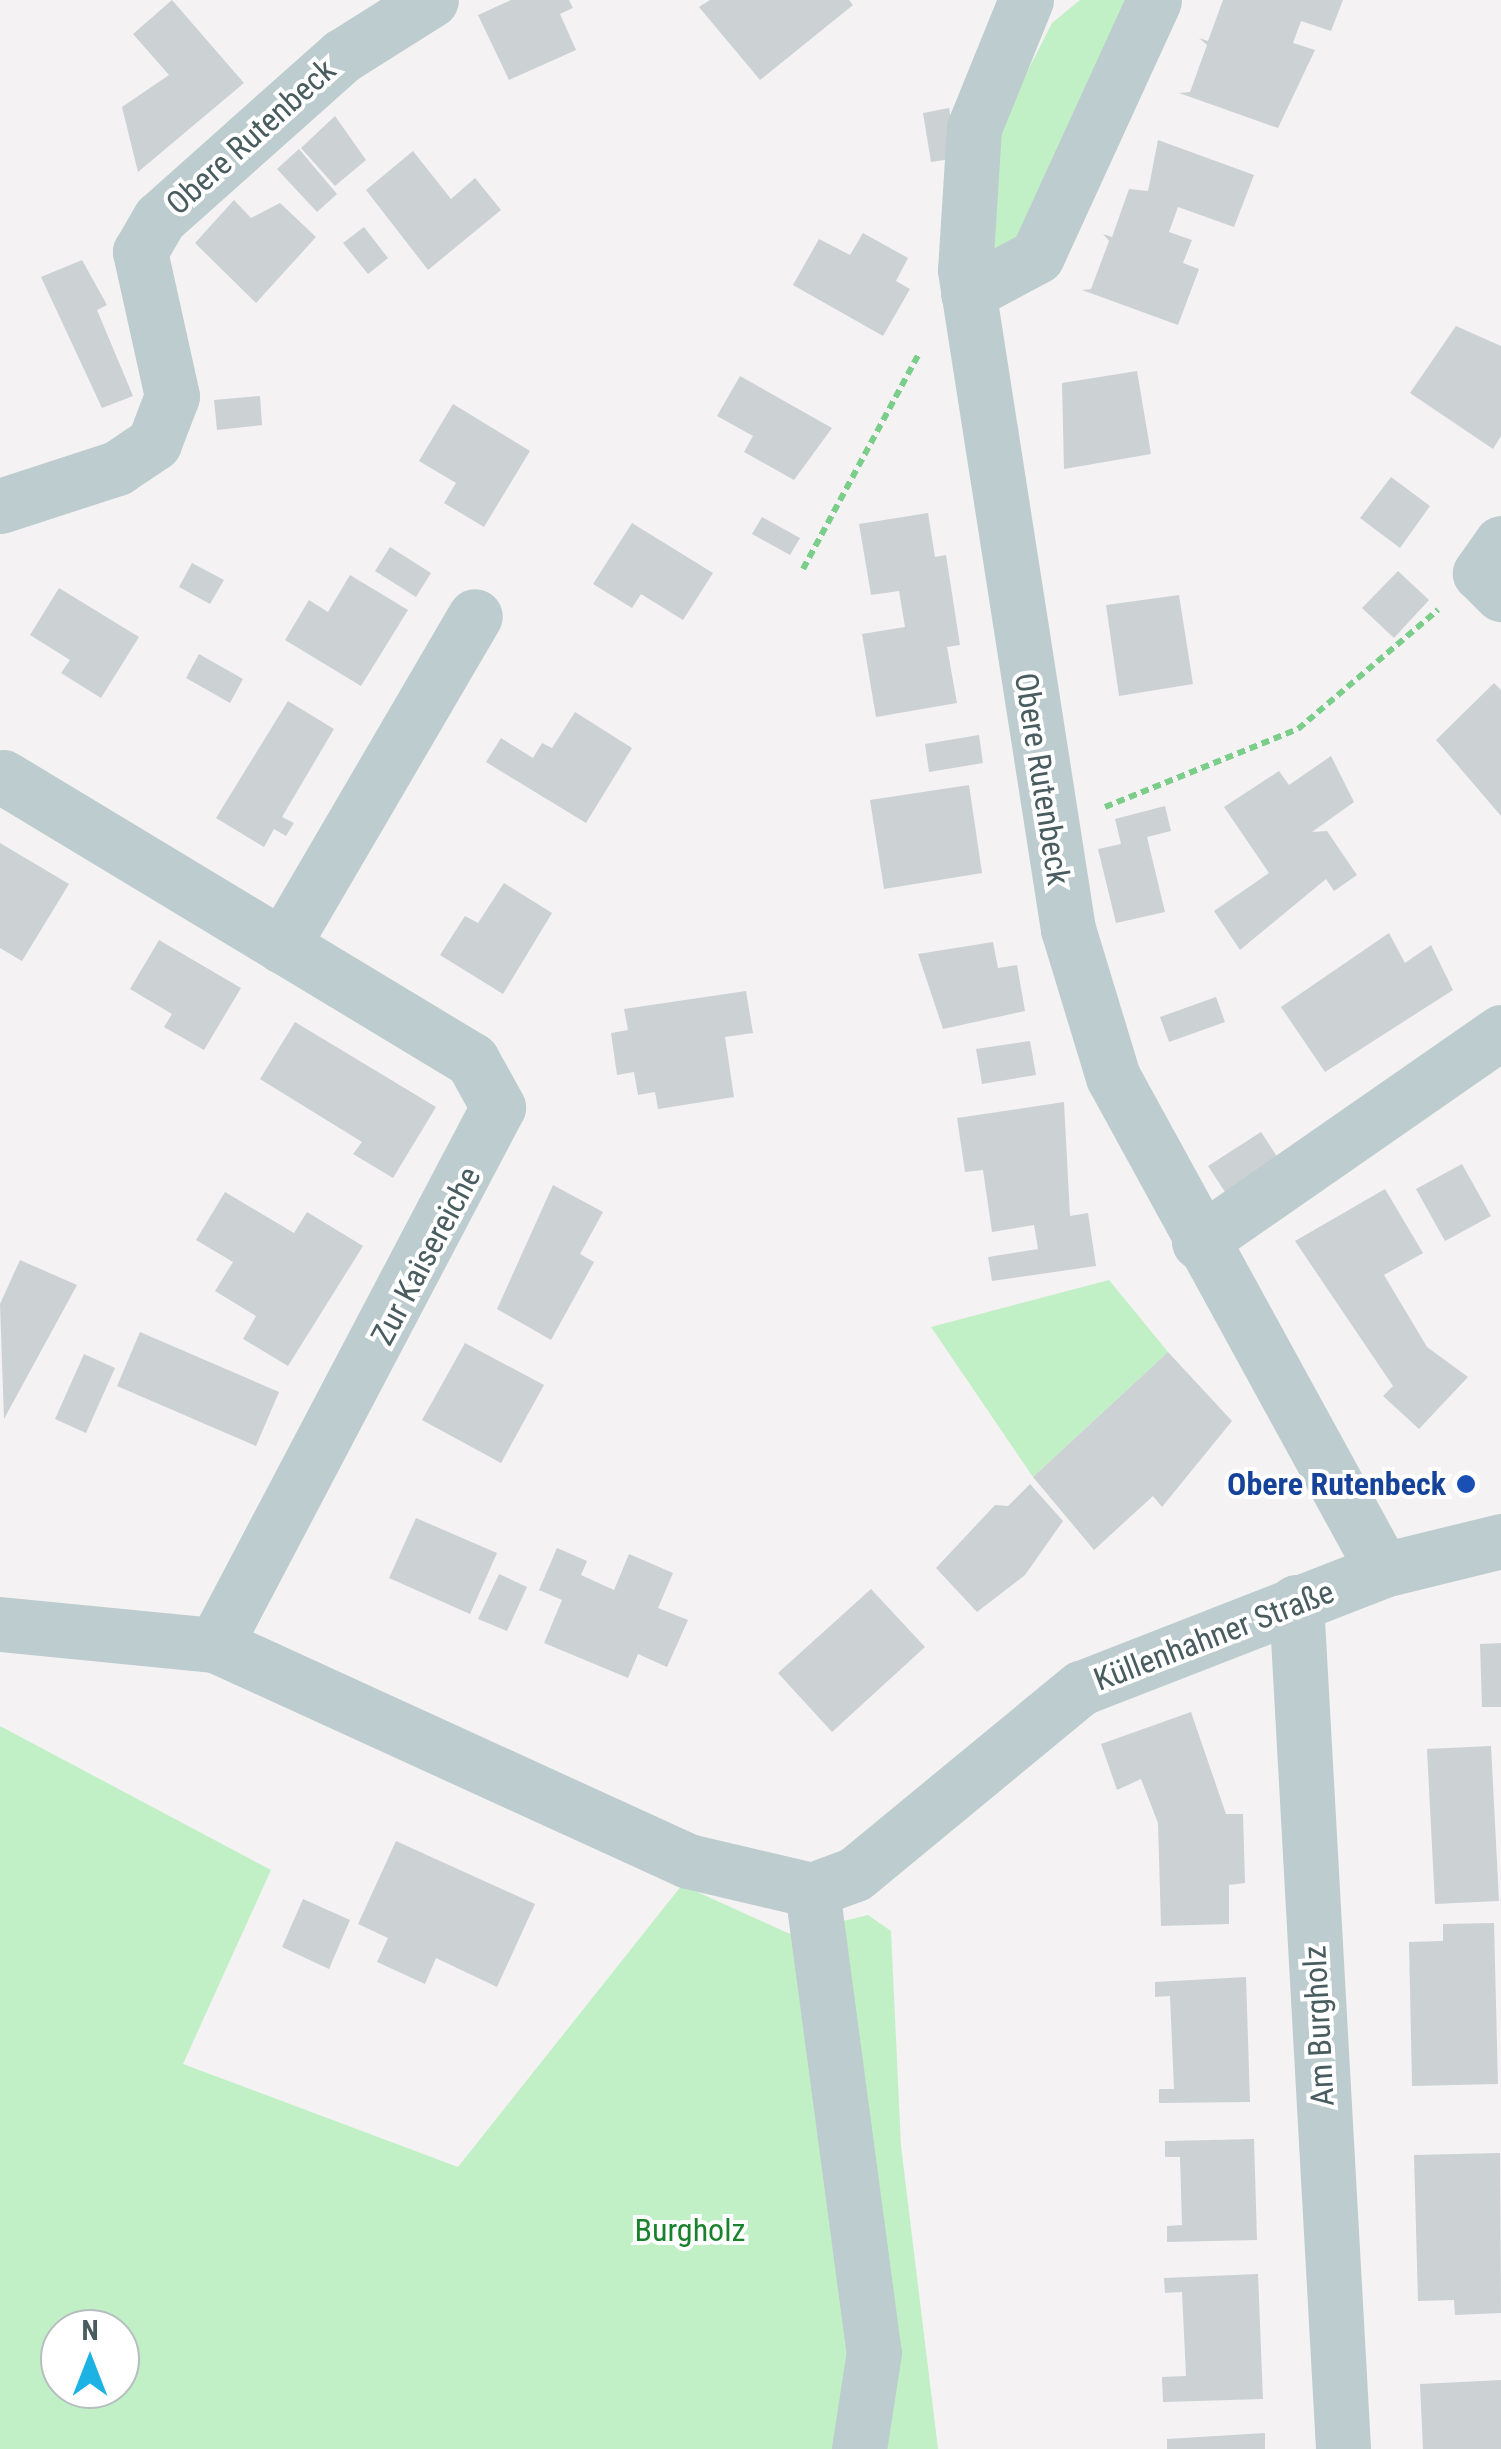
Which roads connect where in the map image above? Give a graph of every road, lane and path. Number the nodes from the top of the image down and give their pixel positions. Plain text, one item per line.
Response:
1 (431, 0) edge
2 (1026, 0) edge
3 (1154, 0) edge
4 (966, 281) junction
5 (0, 506) edge
6 (803, 569) dead end
7 (1494, 570) edge
8 (475, 616) dead end
9 (3, 777) dead end
10 (1045, 820) junction
11 (282, 946) junction
12 (1501, 1032) edge
13 (1198, 1242) junction
14 (1501, 1541) edge
15 (1383, 1570) junction
16 (1296, 1602) junction
17 (0, 1624) edge
18 (214, 1646) junction
19 (812, 1890) junction
20 (859, 2449) edge
21 (1342, 2449) edge

1 - 5 street, Obere Rutenbeck
2 - 4 street, Obere Rutenbeck
3 - 4 street
4 - 6 path
4 - 10 street, Obere Rutenbeck
7 - 10 path
8 - 11 street
9 - 11 street, Zur Kaisereiche
10 - 13 street, Obere Rutenbeck
11 - 18 street, Zur Kaisereiche
12 - 13 street
13 - 15 street, Obere Rutenbeck
14 - 15 street, Küllenhahner Straße
15 - 16 street, Küllenhahner Straße
16 - 19 street, Küllenhahner Straße
16 - 21 street, Am Burgholz
17 - 18 street
18 - 19 street
19 - 20 street

